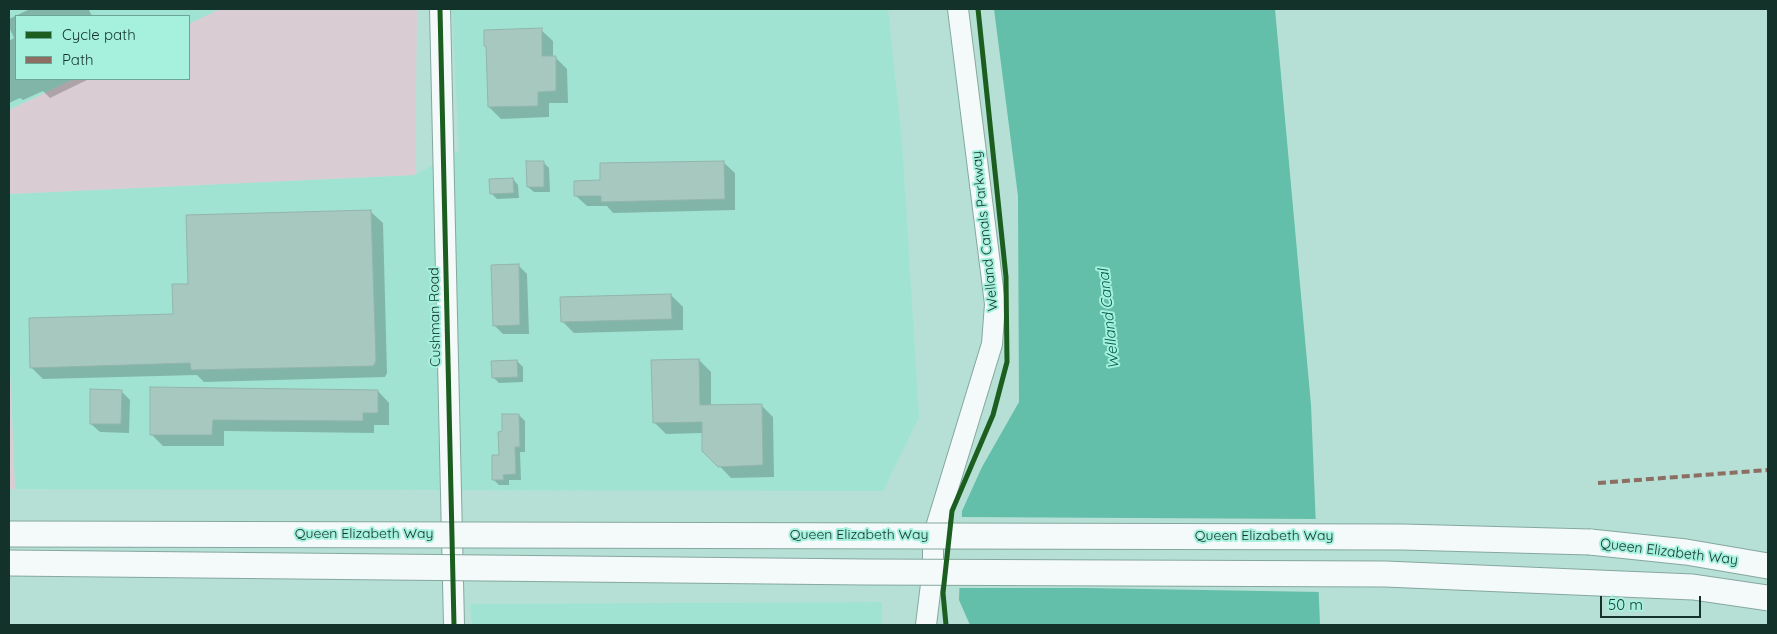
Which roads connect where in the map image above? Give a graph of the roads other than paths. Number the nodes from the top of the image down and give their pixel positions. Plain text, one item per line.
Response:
1 (440, 9) edge
2 (958, 9) edge
3 (9, 534) edge
4 (9, 563) edge
5 (1768, 566) edge
6 (1768, 598) edge
7 (454, 625) edge
8 (926, 625) edge

1 - 7 main road, Cushman Road
2 - 8 main road, Welland Canals Parkway
3 - 5 highway, Queen Elizabeth Way, bridge
4 - 6 highway, bridge

